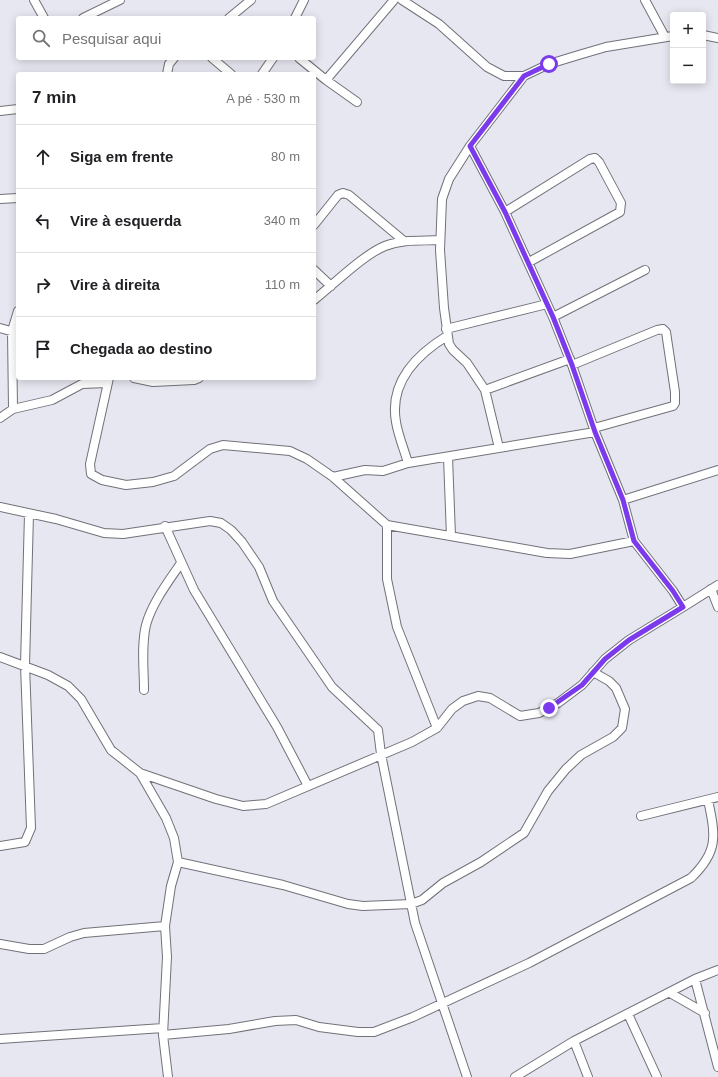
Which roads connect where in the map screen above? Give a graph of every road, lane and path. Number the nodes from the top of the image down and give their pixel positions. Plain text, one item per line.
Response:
1 (34, 0) edge
2 (120, 0) edge
3 (251, 0) edge
4 (304, 0) edge
5 (394, 0) edge
6 (402, 0) edge
7 (644, 0) edge
8 (43, 16) edge
9 (87, 16) edge
10 (231, 16) edge
11 (296, 16) edge
12 (669, 36) edge
13 (706, 36) edge
14 (718, 38) edge
15 (172, 60) edge
16 (214, 60) edge
17 (272, 60) edge
18 (301, 60) edge
19 (167, 72) edge
20 (229, 72) edge
21 (263, 72) edge
22 (524, 76) junction
23 (326, 80) junction
24 (357, 102) dead end
25 (16, 109) edge
26 (0, 111) edge
27 (470, 146) junction
28 (16, 198) edge
29 (0, 199) edge
30 (505, 212) junction
31 (316, 222) edge
32 (440, 240) junction
33 (404, 241) junction
34 (529, 262) junction
35 (645, 270) dead end
36 (316, 272) edge
37 (332, 286) junction
38 (316, 298) edge
39 (547, 304) junction
40 (553, 317) junction
41 (0, 328) edge
42 (15, 332) edge
43 (446, 333) junction
44 (571, 362) junction
45 (108, 380) edge
46 (144, 380) edge
47 (192, 380) edge
48 (485, 390) junction
49 (13, 409) junction
50 (0, 418) edge
51 (594, 430) junction
52 (499, 448) junction
53 (448, 457) junction
54 (408, 463) junction
55 (718, 470) edge
56 (333, 477) junction
57 (623, 500) junction
58 (0, 507) edge
59 (29, 514) junction
60 (387, 525) junction
61 (164, 526) junction
62 (451, 536) junction
63 (634, 541) junction
64 (181, 563) junction
65 (715, 587) edge
66 (683, 607) junction
67 (718, 607) edge
68 (0, 658) edge
69 (25, 665) junction
70 (593, 672) junction
71 (144, 690) dead end
72 (437, 728) junction
73 (381, 754) junction
74 (140, 774) junction
75 (308, 786) junction
76 (718, 797) edge
77 (708, 800) junction
78 (641, 816) dead end
79 (0, 846) edge
80 (178, 862) junction
81 (411, 904) junction
82 (165, 926) junction
83 (0, 944) edge
84 (718, 970) edge
85 (695, 979) junction
86 (670, 993) junction
87 (441, 1004) junction
88 (628, 1014) junction
89 (704, 1014) junction
90 (163, 1032) junction
91 (0, 1039) edge
92 (574, 1041) junction
93 (718, 1067) edge
94 (168, 1077) edge
95 (467, 1077) edge
96 (515, 1077) edge
97 (588, 1077) edge
98 (658, 1077) edge

1 - 8 street
2 - 9 street
3 - 10 street
4 - 11 street
5 - 23 street
6 - 22 street
7 - 12 street
12 - 22 street
13 - 14 street
15 - 19 street
16 - 20 street
17 - 21 street
18 - 23 street
22 - 27 street
23 - 24 street
25 - 26 street
27 - 30 street
27 - 32 street
28 - 29 street
30 - 34 street
30 - 34 street
31 - 33 street
32 - 33 street
32 - 43 street
33 - 37 street
34 - 39 street
35 - 40 street
36 - 37 street
37 - 38 street
39 - 40 street
39 - 43 street
40 - 44 street
41 - 42 street
42 - 49 street
43 - 48 street
43 - 54 street
44 - 48 street
44 - 51 street
44 - 51 street
45 - 49 street
45 - 56 street
46 - 47 street
48 - 52 street
49 - 50 street
51 - 52 street
51 - 57 street
52 - 53 street
53 - 54 street
53 - 62 street
54 - 56 street
55 - 57 street
56 - 60 street
57 - 63 street
58 - 59 street
59 - 61 street
59 - 69 street
60 - 62 street
60 - 72 street
61 - 64 street
61 - 73 street
62 - 63 street
63 - 66 street
64 - 71 street
64 - 75 street
65 - 66 street
65 - 67 street
66 - 70 street
68 - 69 street
69 - 74 street
69 - 79 street
70 - 72 street
70 - 81 street
72 - 73 street
73 - 75 street
73 - 81 street
74 - 75 street
74 - 80 street
76 - 77 street
77 - 78 street
77 - 87 street
80 - 81 street
80 - 82 street
81 - 87 street
82 - 83 street
82 - 90 street
84 - 85 street
85 - 86 street
85 - 89 street
86 - 88 street
86 - 89 street
87 - 90 street
87 - 95 street
88 - 92 street
88 - 98 street
89 - 93 street
90 - 91 street
90 - 94 street
92 - 96 street
92 - 97 street

